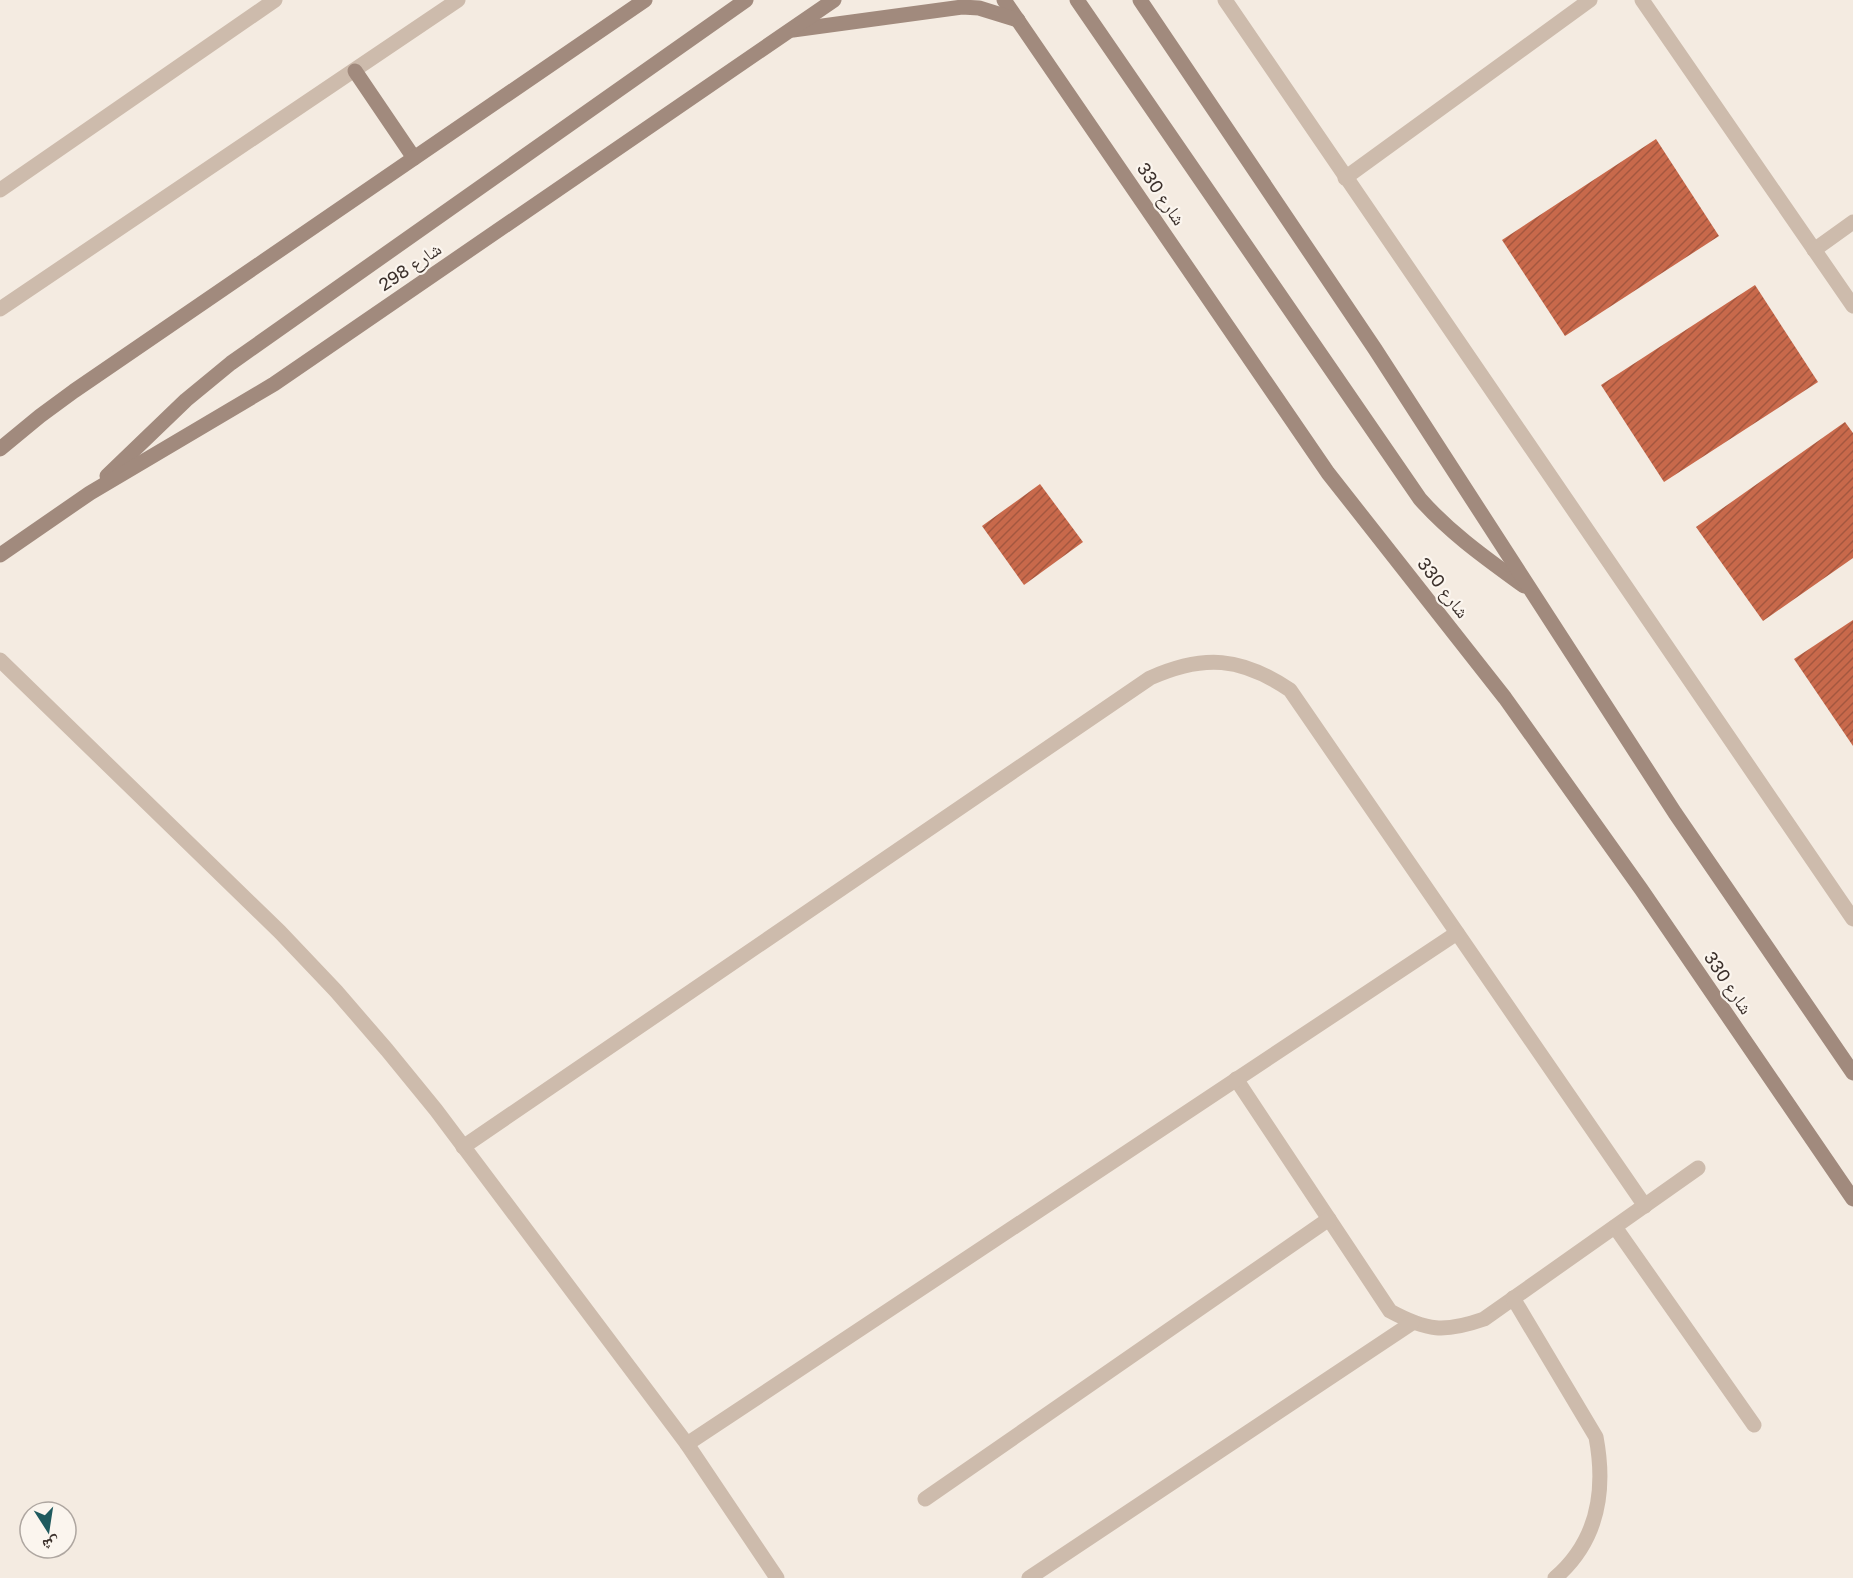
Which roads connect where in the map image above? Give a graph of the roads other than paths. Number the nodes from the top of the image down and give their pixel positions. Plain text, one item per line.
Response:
1 (275, 0) edge
2 (458, 0) edge
3 (645, 0) edge
4 (746, 0) edge
5 (834, 0) edge
6 (1004, 0) edge
7 (1077, 0) edge
8 (1140, 0) edge
9 (1225, 0) edge
10 (1590, 0) edge
11 (1642, 0) edge
12 (1018, 20) junction
13 (790, 31) junction
14 (355, 71) junction
15 (414, 158) junction
16 (1345, 178) junction
17 (0, 189) edge
18 (1853, 222) edge
19 (1814, 250) junction
20 (1853, 306) edge
21 (0, 309) edge
22 (0, 449) edge
23 (90, 493) junction
24 (0, 555) edge
25 (1531, 591) junction
26 (0, 660) edge
27 (1853, 919) edge
28 (1457, 933) junction
29 (1853, 1073) edge
30 (1236, 1080) junction
31 (463, 1147) junction
32 (1698, 1168) dead end
33 (1853, 1199) edge
34 (1645, 1206) junction
35 (1329, 1219) junction
36 (1615, 1227) junction
37 (1513, 1298) junction
38 (1412, 1323) junction
39 (1754, 1425) dead end
40 (687, 1444) junction
41 (925, 1499) dead end
42 (777, 1578) edge
43 (1029, 1578) edge
44 (1555, 1578) edge

1 - 17 street
2 - 14 street
3 - 15 street
4 - 23 street
5 - 13 street, شارع 298
6 - 12 street, شارع 330
7 - 25 street
8 - 25 street
9 - 16 street
10 - 16 street
11 - 19 street
12 - 13 street
12 - 33 street, شارع 330
13 - 23 street, شارع 298
14 - 15 street
14 - 21 street
15 - 22 street
16 - 27 street
18 - 19 street
19 - 20 street
23 - 24 street, شارع 298
25 - 29 street
26 - 31 street
28 - 30 street
28 - 31 street
28 - 34 street
30 - 35 street
30 - 40 street
31 - 40 street
32 - 34 street
34 - 36 street
35 - 38 street
35 - 41 street
36 - 37 street
36 - 39 street
37 - 38 street
37 - 44 street
38 - 43 street
40 - 42 street

